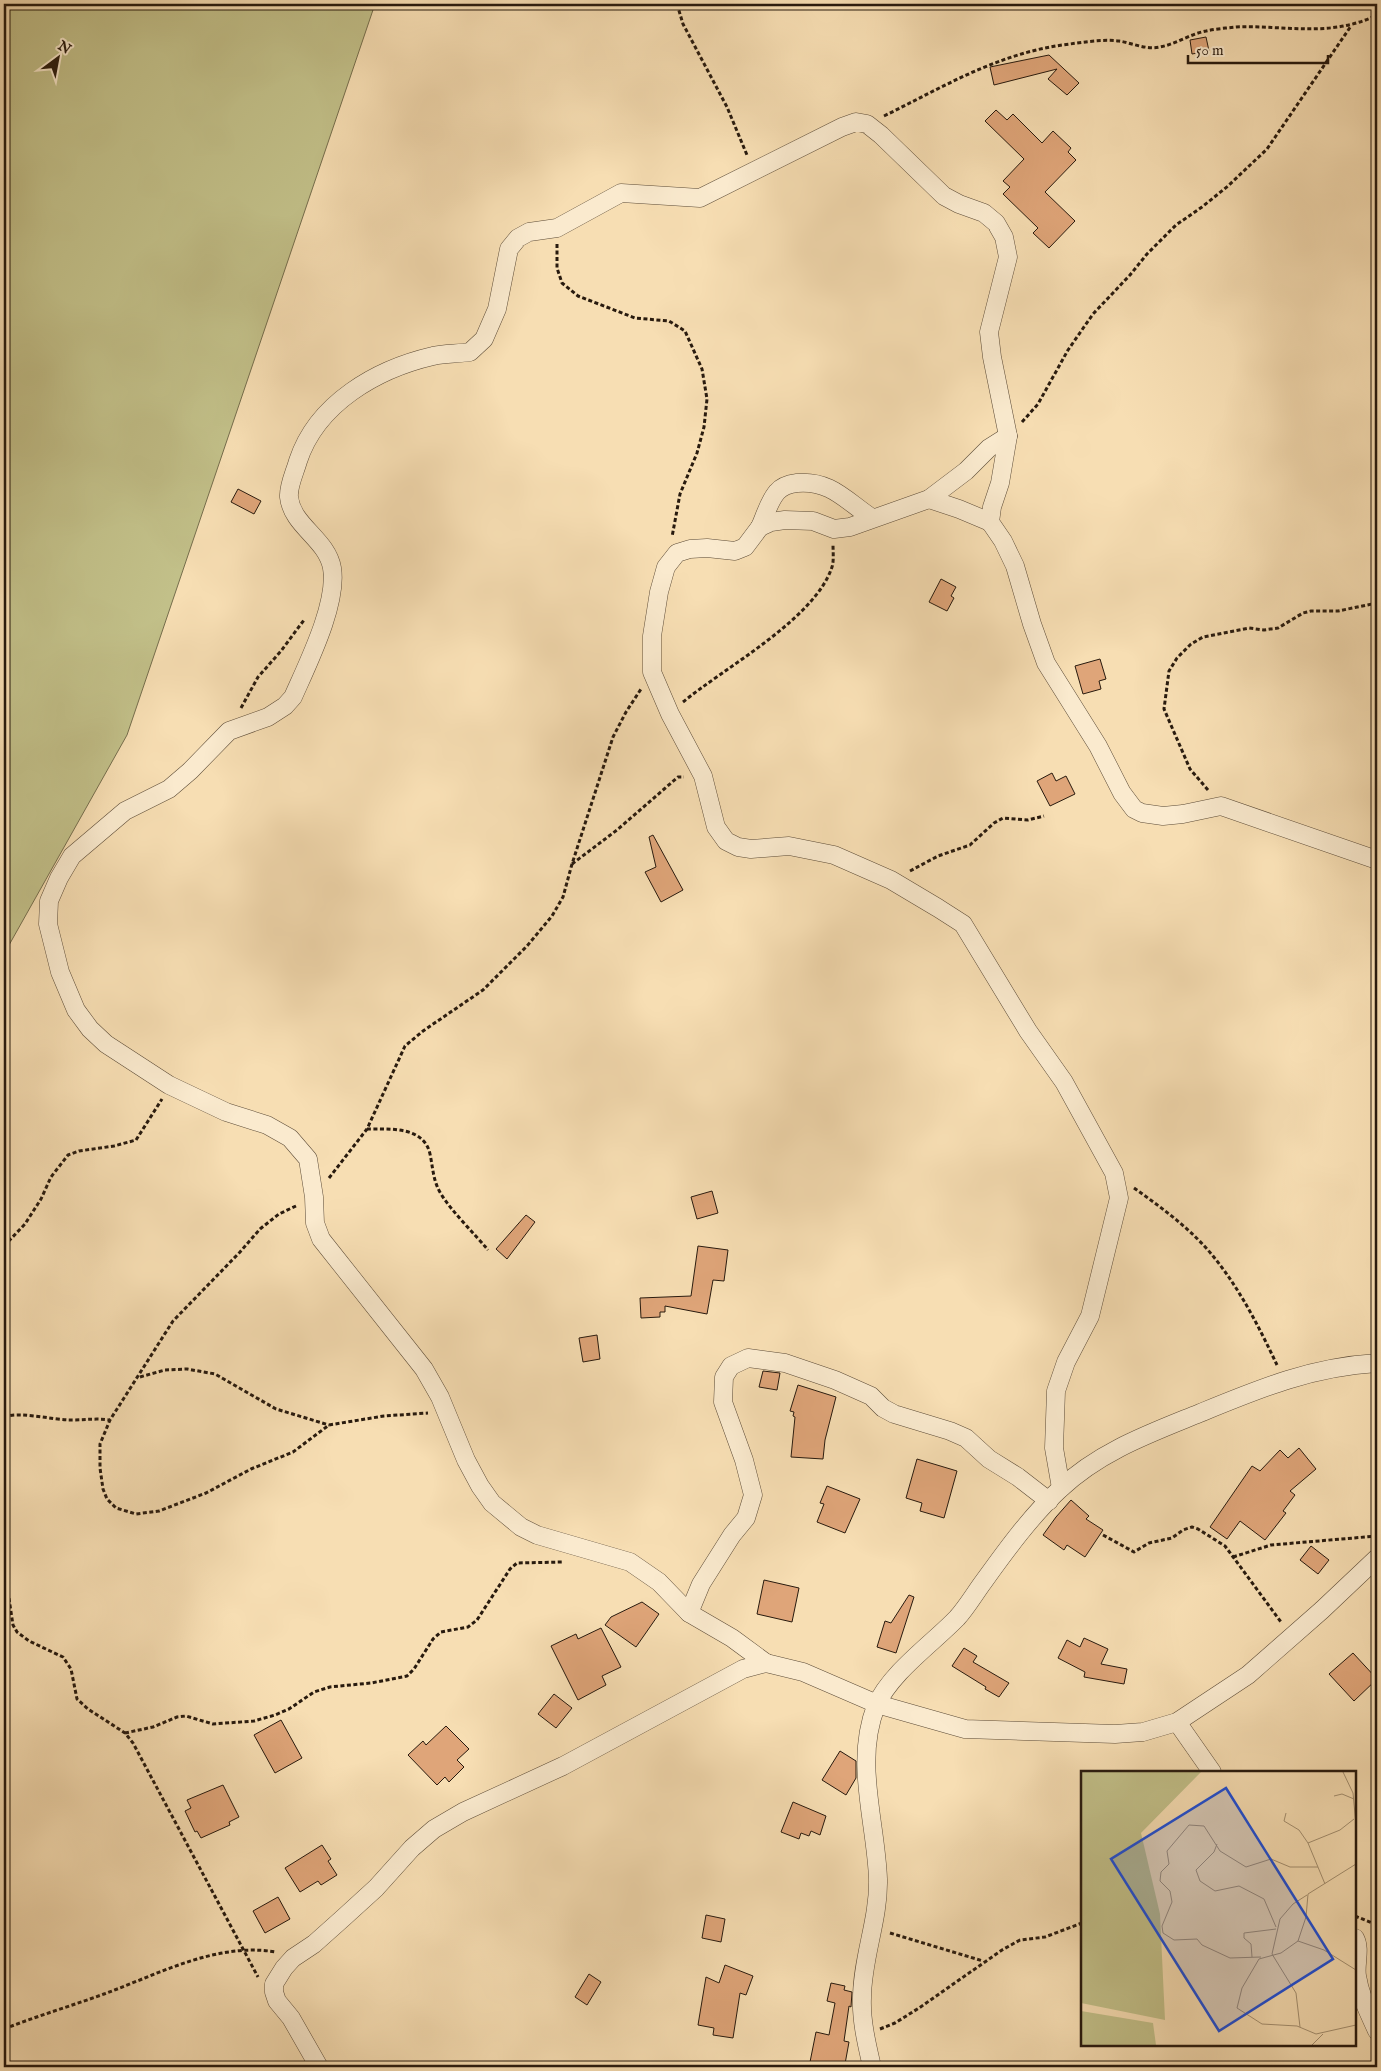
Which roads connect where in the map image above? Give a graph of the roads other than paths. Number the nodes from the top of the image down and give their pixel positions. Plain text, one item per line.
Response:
1 (1007, 434) junction
2 (929, 499) junction
3 (872, 518) junction
4 (990, 522) junction
5 (760, 527) junction
6 (1377, 860) edge
7 (1377, 1363) edge
8 (1061, 1488) junction
9 (1048, 1501) junction
10 (1377, 1558) edge
11 (689, 1613) junction
12 (766, 1663) junction
13 (877, 1704) junction
14 (1177, 1722) junction
15 (1211, 1771) edge
16 (1356, 1940) edge
17 (1356, 1973) edge
18 (1356, 1973) edge
19 (1377, 2032) edge
20 (319, 2067) edge
21 (872, 2067) edge

1 - 2 street
1 - 4 street
1 - 11 street
2 - 3 street
2 - 4 street
3 - 5 street
3 - 5 street
4 - 6 street
5 - 8 street
7 - 8 street
8 - 9 street
9 - 11 street
9 - 13 street
10 - 14 street
11 - 12 street
12 - 13 street
12 - 20 street
13 - 14 street
13 - 21 street
14 - 15 street
16 - 17 street
18 - 19 street

